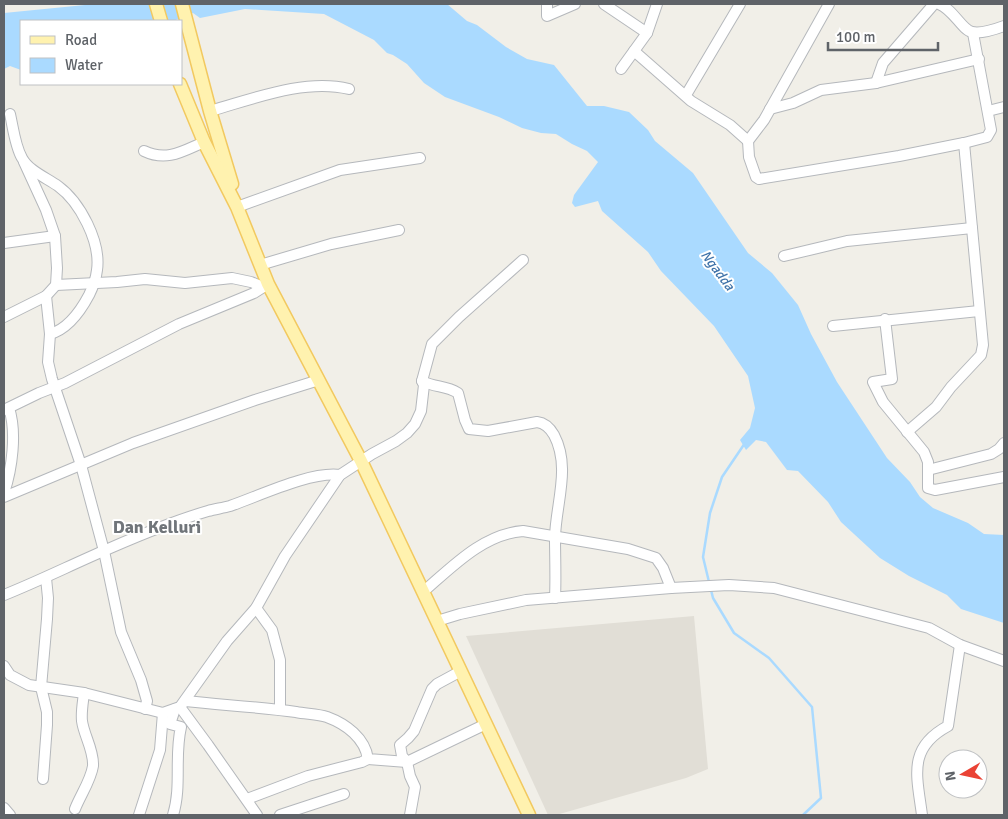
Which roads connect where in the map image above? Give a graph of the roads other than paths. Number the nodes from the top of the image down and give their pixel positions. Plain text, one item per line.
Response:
1 (156, 4) edge
2 (182, 4) edge
3 (547, 4) edge
4 (575, 4) edge
5 (604, 4) edge
6 (657, 4) edge
7 (740, 4) edge
8 (829, 4) edge
9 (934, 4) edge
10 (939, 4) edge
11 (161, 20) edge
12 (1004, 26) edge
13 (647, 33) junction
14 (973, 33) junction
15 (634, 51) junction
16 (979, 60) junction
17 (621, 69) dead end
18 (876, 82) junction
19 (180, 85) edge
20 (349, 89) dead end
21 (686, 95) junction
22 (1004, 107) edge
23 (770, 109) junction
24 (210, 111) junction
25 (988, 111) junction
26 (10, 114) dead end
27 (748, 140) junction
28 (204, 142) junction
29 (964, 143) junction
30 (144, 151) dead end
31 (22, 158) junction
32 (420, 158) dead end
33 (237, 207) junction
34 (972, 228) junction
35 (399, 230) dead end
36 (55, 236) junction
37 (4, 243) edge
38 (784, 256) dead end
39 (523, 260) dead end
40 (260, 265) junction
41 (95, 283) junction
42 (56, 284) junction
43 (265, 286) junction
44 (46, 296) junction
45 (979, 311) junction
46 (4, 317) edge
47 (885, 320) junction
48 (833, 326) dead end
49 (50, 334) junction
50 (318, 380) junction
51 (422, 381) junction
52 (54, 387) junction
53 (6, 409) edge
54 (907, 432) junction
55 (1004, 443) edge
56 (361, 461) junction
57 (81, 465) junction
58 (928, 470) junction
59 (340, 475) junction
60 (1004, 477) edge
61 (4, 495) edge
62 (555, 537) junction
63 (104, 551) junction
64 (46, 578) junction
65 (671, 588) junction
66 (423, 592) junction
67 (4, 595) edge
68 (555, 598) junction
69 (256, 608) junction
70 (437, 621) junction
71 (960, 646) junction
72 (1004, 661) edge
73 (4, 666) edge
74 (461, 672) junction
75 (41, 687) junction
76 (84, 694) junction
77 (180, 706) junction
78 (145, 709) junction
79 (280, 710) junction
80 (163, 713) junction
81 (486, 724) junction
82 (368, 759) junction
83 (407, 762) junction
84 (43, 779) dead end
85 (344, 794) dead end
86 (247, 800) junction
87 (4, 808) edge
88 (75, 809) dead end
89 (10, 815) edge
90 (138, 815) edge
91 (173, 815) edge
92 (257, 815) edge
93 (280, 815) edge
94 (410, 815) edge
95 (529, 815) edge
96 (922, 815) edge

1 - 11 main road
2 - 24 main road
3 - 4 street
5 - 13 street
6 - 13 street
7 - 21 street
8 - 23 street
9 - 18 street
10 - 14 street
12 - 14 street
13 - 15 street
14 - 16 street
15 - 17 street
15 - 21 street
16 - 18 street
16 - 25 street
18 - 23 street
19 - 28 main road
20 - 24 street
21 - 27 street
22 - 25 street
23 - 27 street
24 - 33 main road
25 - 29 street
26 - 31 street
27 - 29 street
28 - 30 street
28 - 33 main road
29 - 34 street
31 - 36 street
31 - 41 street
32 - 33 street
33 - 40 main road
34 - 38 street
34 - 45 street
35 - 40 street
36 - 37 street
36 - 42 street
39 - 51 street
40 - 43 main road
41 - 42 street
41 - 43 street
41 - 49 street
42 - 44 street
43 - 50 main road
43 - 52 street
44 - 46 street
44 - 49 street
45 - 47 street
45 - 54 street
47 - 48 street
47 - 54 street
49 - 52 street
50 - 56 main road
50 - 57 street
51 - 56 street
51 - 62 street
52 - 53 street
52 - 57 street
53 - 61 street
54 - 58 street
55 - 58 street
56 - 59 street
56 - 66 main road
57 - 61 street
57 - 63 street
58 - 60 street
59 - 63 street
59 - 69 street
62 - 65 street
62 - 66 street
62 - 68 street
63 - 64 street
63 - 78 street
64 - 67 street
64 - 75 street
65 - 68 street
65 - 71 street
66 - 70 main road
68 - 70 street
69 - 77 street
69 - 79 street
70 - 74 main road
71 - 72 street
71 - 96 street
73 - 75 street
74 - 81 main road
74 - 83 street
75 - 76 street
75 - 84 street
76 - 78 street
76 - 88 street
77 - 79 street
77 - 80 street
77 - 86 street
77 - 91 street
78 - 80 street
79 - 82 street
80 - 90 street
81 - 83 street
81 - 95 main road
82 - 83 street
82 - 86 street
83 - 94 street
85 - 93 street
86 - 92 street
87 - 89 street

